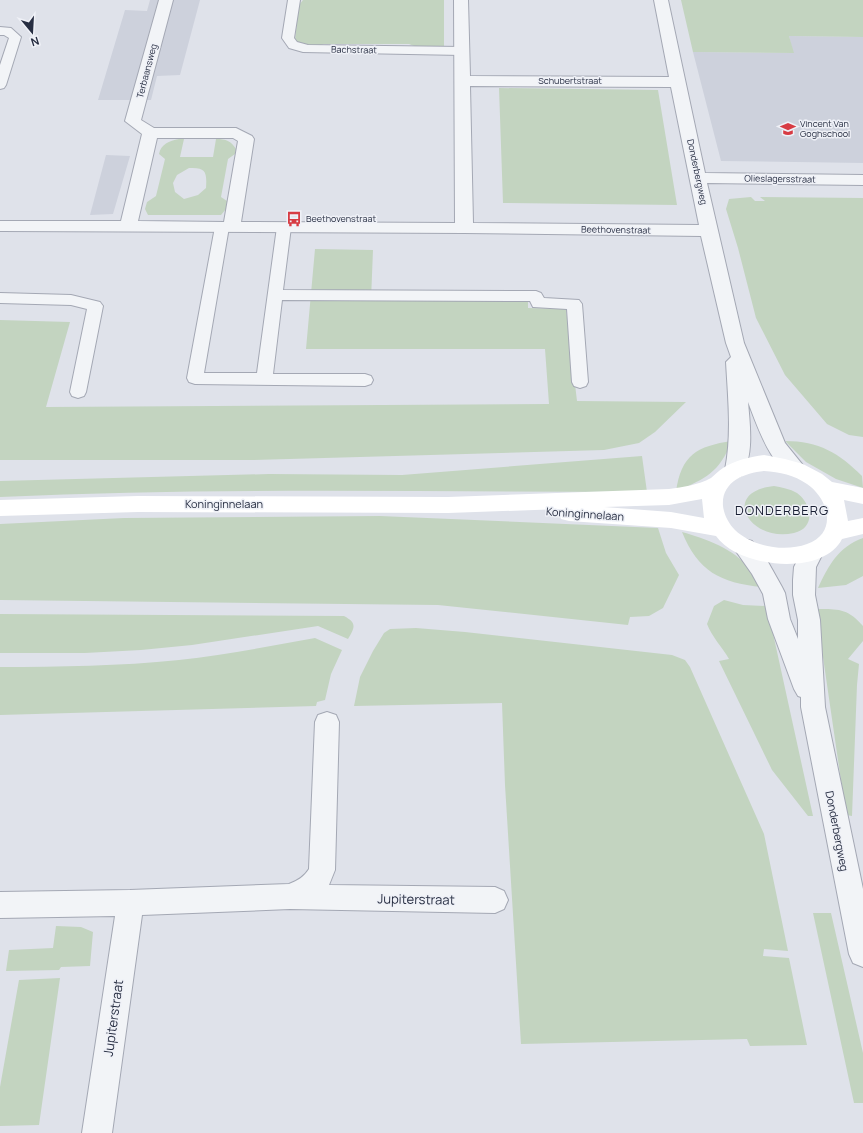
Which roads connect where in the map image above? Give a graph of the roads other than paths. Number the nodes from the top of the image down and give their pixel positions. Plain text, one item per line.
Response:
1 (166, 0) edge
2 (294, 0) edge
3 (461, 0) edge
4 (661, 0) edge
5 (0, 31) edge
6 (462, 51) junction
7 (462, 81) junction
8 (678, 82) junction
9 (0, 85) edge
10 (150, 133) junction
11 (698, 178) junction
12 (863, 180) edge
13 (0, 226) edge
14 (128, 226) junction
15 (227, 227) junction
16 (284, 227) junction
17 (464, 228) junction
18 (709, 231) junction
19 (275, 295) junction
20 (0, 298) edge
21 (735, 343) junction
22 (264, 379) junction
23 (365, 380) dead end
24 (580, 382) dead end
25 (78, 392) dead end
26 (796, 469) junction
27 (735, 470) junction
28 (719, 483) junction
29 (825, 489) junction
30 (863, 496) edge
31 (448, 505) junction
32 (0, 508) edge
33 (863, 526) edge
34 (722, 529) junction
35 (835, 532) junction
36 (744, 547) junction
37 (812, 553) junction
38 (813, 707) junction
39 (327, 722) dead end
40 (289, 897) junction
41 (494, 900) dead end
42 (130, 904) junction
43 (0, 905) edge
44 (863, 954) edge
45 (98, 1133) edge

1 - 10 street, Terbaansweg
2 - 6 lane, Bachstraat
3 - 6 street
4 - 8 street, Donderbergweg
5 - 9 lane
6 - 7 street
7 - 8 street, Schubertstraat
7 - 17 street
8 - 11 street, Donderbergweg
10 - 14 street
10 - 15 street
11 - 12 street, Olieslagersstraat
11 - 18 street, Donderbergweg
13 - 14 street, Beethovenstraat
14 - 15 street, Beethovenstraat
15 - 16 street, Beethovenstraat
15 - 22 lane
16 - 17 street, Beethovenstraat
16 - 19 lane
17 - 18 street, Beethovenstraat
18 - 21 street, Donderbergweg
19 - 22 lane
19 - 24 lane
20 - 25 lane
21 - 26 street, Donderbergweg
21 - 27 street, Donderbergweg
22 - 23 lane
26 - 27 main road
26 - 29 main road
27 - 28 main road
28 - 31 main road, Koninginnelaan
28 - 34 main road
29 - 30 main road
29 - 35 main road
31 - 32 main road, Koninginnelaan
31 - 34 main road, Koninginnelaan
33 - 35 main road
34 - 36 main road
35 - 37 main road
36 - 37 main road
36 - 38 street, Donderbergweg
37 - 38 street, Donderbergweg
38 - 44 street, Donderbergweg
39 - 40 street, Jupiterstraat
40 - 41 street, Jupiterstraat
40 - 42 street, Jupiterstraat
42 - 43 street, Jupiterstraat
42 - 45 street, Jupiterstraat

